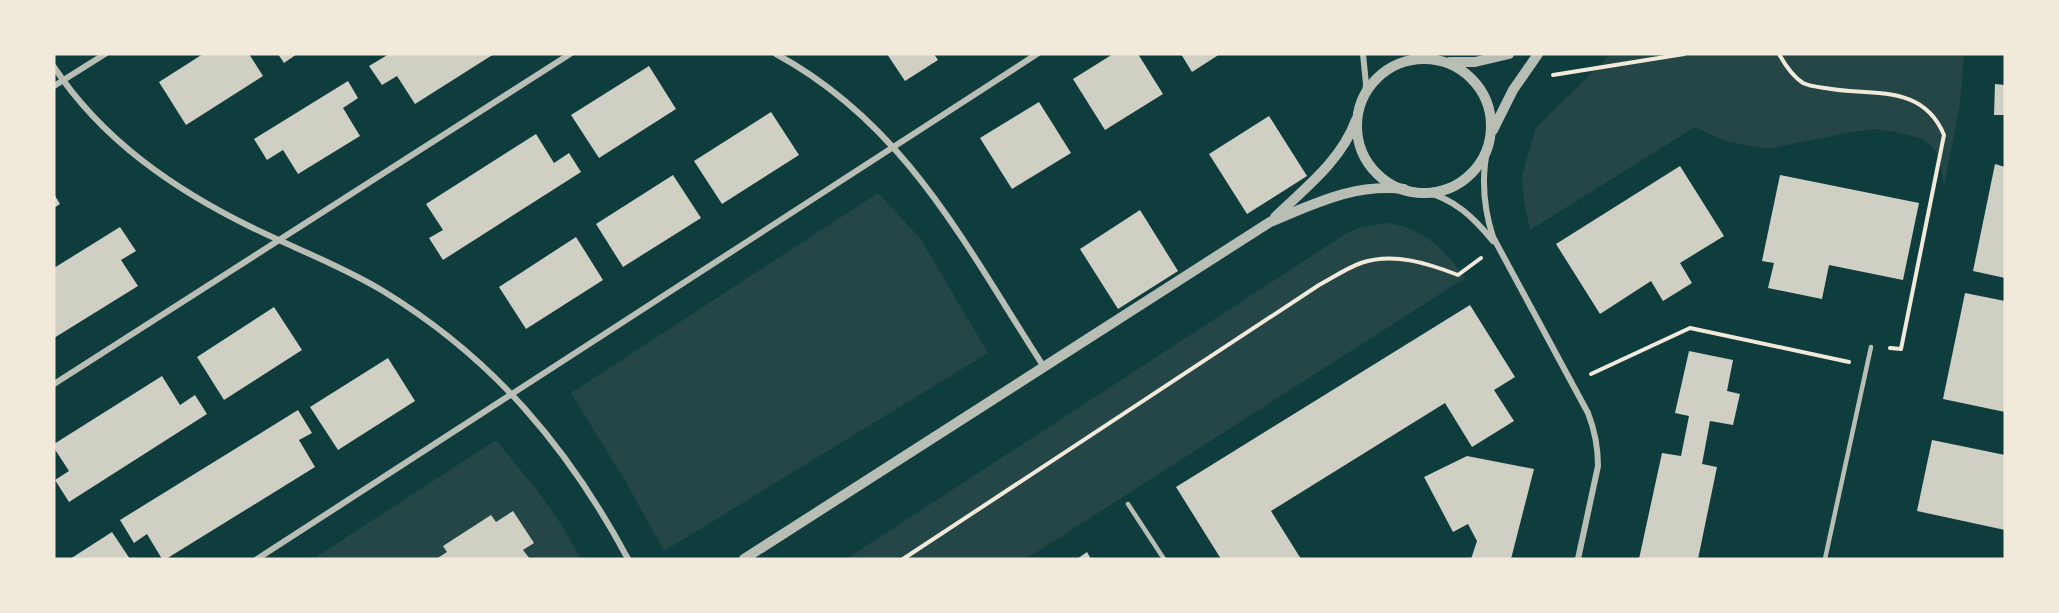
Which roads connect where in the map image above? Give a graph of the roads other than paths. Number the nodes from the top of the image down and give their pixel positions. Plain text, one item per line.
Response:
1 (105, 54) edge
2 (570, 54) edge
3 (776, 54) edge
4 (1036, 54) edge
5 (1363, 54) edge
6 (1509, 54) edge
7 (1538, 54) edge
8 (1426, 57) edge
9 (54, 67) edge
10 (63, 81) junction
11 (54, 86) edge
12 (1365, 96) junction
13 (1358, 115) junction
14 (1490, 141) junction
15 (894, 147) junction
16 (1404, 189) junction
17 (1424, 192) junction
18 (1270, 222) junction
19 (280, 241) junction
20 (1497, 246) junction
21 (1871, 347) road end
22 (1044, 367) junction
23 (54, 384) edge
24 (511, 394) junction
25 (1128, 504) dead end
26 (257, 559) edge
27 (628, 559) edge
28 (744, 559) edge
29 (1164, 559) edge
30 (1578, 559) edge
31 (1825, 559) edge

1 - 10 street
2 - 19 street
3 - 15 street
4 - 15 street
5 - 12 street
6 - 8 street
7 - 14 street
8 - 12 street
8 - 14 street
9 - 10 street
10 - 11 street
10 - 19 street
12 - 13 street
13 - 16 street
13 - 18 street
14 - 17 street
14 - 20 street
15 - 22 street
15 - 24 street
16 - 17 street
16 - 18 street
17 - 20 street
18 - 22 street
19 - 23 street
19 - 24 street
20 - 30 street
21 - 31 lane
22 - 28 street
24 - 26 street
24 - 27 street
25 - 29 lane

